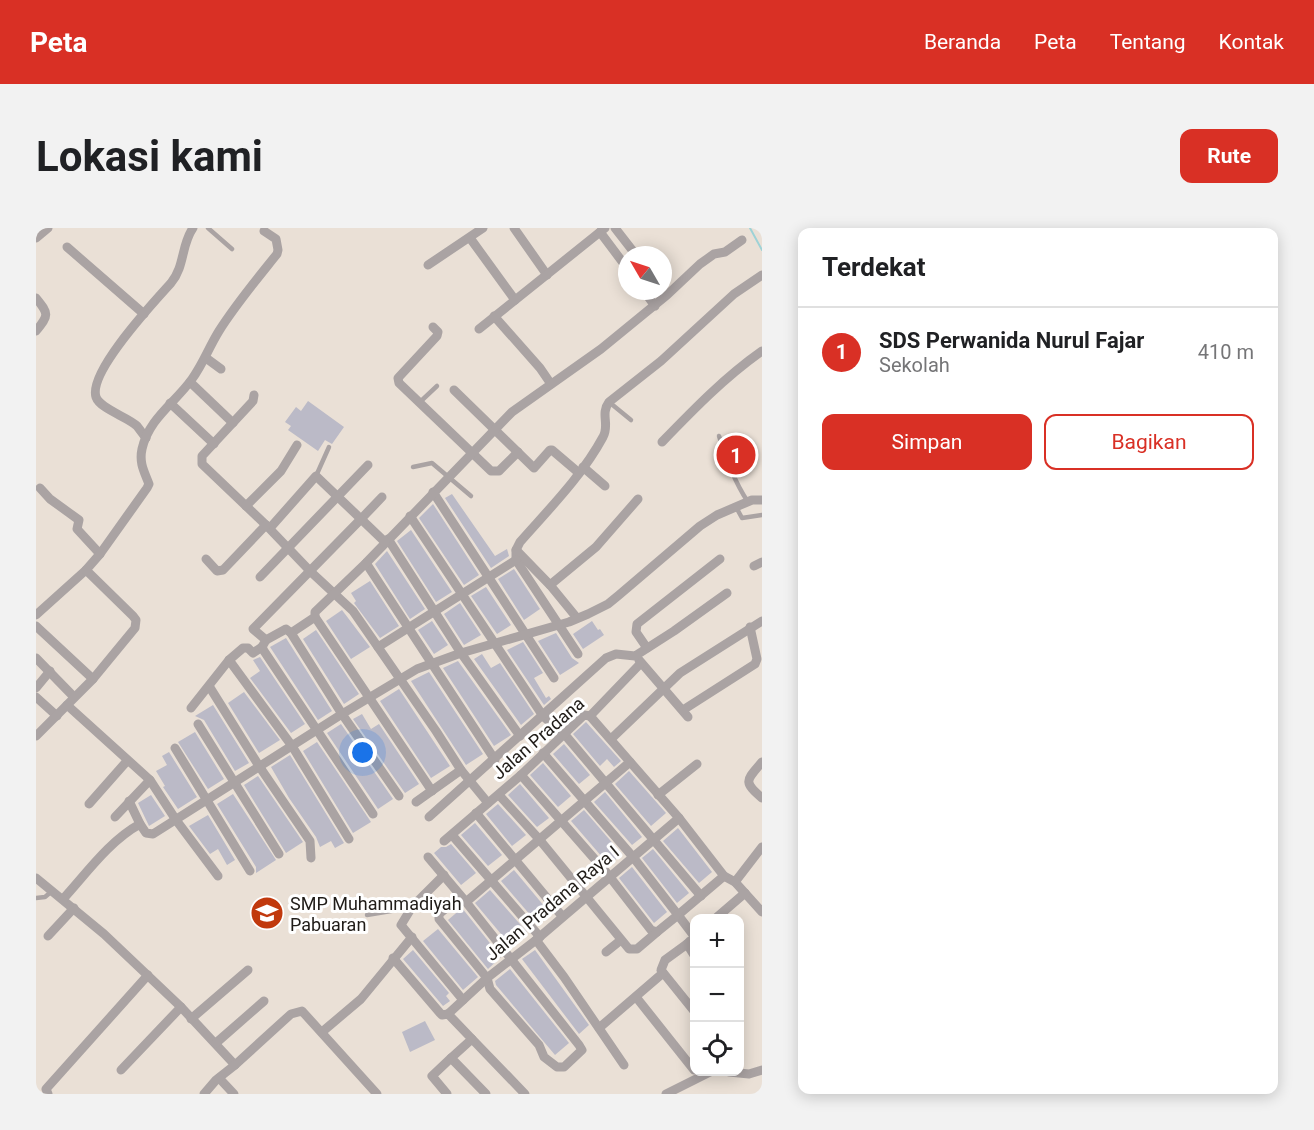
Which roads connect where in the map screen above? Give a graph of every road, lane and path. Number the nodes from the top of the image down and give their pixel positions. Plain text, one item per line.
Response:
1 (48, 228) edge
2 (193, 228) edge
3 (208, 228) edge
4 (483, 228) edge
5 (514, 228) edge
6 (615, 228) edge
7 (264, 229) edge
8 (602, 230) edge
9 (36, 238) edge
10 (470, 238) junction
11 (742, 240) dead end
12 (629, 246) edge
13 (67, 248) dead end
14 (232, 249) dead end
15 (618, 254) edge
16 (428, 266) dead end
17 (547, 275) junction
18 (762, 277) edge
19 (672, 286) edge
20 (36, 298) edge
21 (514, 300) junction
22 (651, 300) edge
23 (659, 300) edge
24 (655, 306) junction
25 (144, 314) junction
26 (494, 316) junction
27 (433, 327) dead end
28 (478, 329) dead end
29 (36, 331) edge
30 (762, 351) edge
31 (206, 358) junction
32 (221, 369) dead end
33 (190, 382) junction
34 (551, 384) junction
35 (437, 386) dead end
36 (454, 390) dead end
37 (254, 395) dead end
38 (420, 402) junction
39 (609, 402) junction
40 (170, 403) junction
41 (631, 420) dead end
42 (233, 423) junction
43 (494, 430) junction
44 (719, 436) dead end
45 (146, 438) junction
46 (662, 442) dead end
47 (214, 444) junction
48 (297, 445) dead end
49 (329, 447) dead end
50 (518, 452) junction
51 (472, 453) junction
52 (368, 465) dead end
53 (412, 467) dead end
54 (581, 470) junction
55 (316, 476) junction
56 (449, 477) junction
57 (605, 486) dead end
58 (40, 488) dead end
59 (434, 492) junction
60 (338, 496) junction
61 (471, 496) dead end
62 (382, 497) dead end
63 (638, 499) dead end
64 (762, 500) edge
65 (748, 502) junction
66 (246, 506) junction
67 (736, 507) junction
68 (762, 515) edge
69 (410, 516) junction
70 (362, 519) junction
71 (268, 526) junction
72 (387, 540) junction
73 (288, 548) junction
74 (100, 554) junction
75 (516, 555) junction
76 (206, 559) dead end
77 (720, 559) dead end
78 (366, 563) junction
79 (86, 570) junction
80 (311, 572) junction
81 (489, 576) junction
82 (260, 577) dead end
83 (550, 585) junction
84 (335, 592) junction
85 (462, 593) junction
86 (727, 593) dead end
87 (435, 610) junction
88 (36, 615) edge
89 (315, 617) junction
90 (577, 618) junction
91 (762, 621) edge
92 (558, 625) junction
93 (36, 626) edge
94 (750, 627) junction
95 (407, 628) junction
96 (291, 633) junction
97 (525, 635) junction
98 (264, 643) junction
99 (494, 644) junction
100 (378, 646) junction
101 (647, 648) junction
102 (461, 653) junction
103 (578, 654) dead end
104 (36, 658) edge
105 (638, 659) junction
106 (229, 660) junction
107 (430, 663) junction
108 (50, 671) junction
109 (554, 678) dead end
110 (93, 679) junction
111 (400, 679) junction
112 (209, 686) junction
113 (664, 687) junction
114 (36, 688) edge
115 (36, 696) edge
116 (74, 697) junction
117 (370, 697) junction
118 (67, 705) junction
119 (191, 708) dead end
120 (342, 714) junction
121 (57, 716) junction
122 (543, 716) junction
123 (590, 716) junction
124 (198, 724) dead end
125 (317, 729) junction
126 (564, 734) junction
127 (36, 736) edge
128 (520, 736) junction
129 (611, 739) junction
130 (292, 746) junction
131 (175, 748) dead end
132 (543, 753) junction
133 (495, 760) junction
134 (127, 761) junction
135 (630, 762) junction
136 (762, 762) edge
137 (697, 764) dead end
138 (258, 766) junction
139 (461, 770) junction
140 (521, 775) junction
141 (150, 780) junction
142 (470, 781) junction
143 (233, 782) junction
144 (606, 782) junction
145 (432, 791) junction
146 (499, 795) junction
147 (658, 795) junction
148 (399, 796) dead end
149 (762, 798) edge
150 (129, 801) junction
151 (207, 801) junction
152 (584, 801) junction
153 (416, 802) dead end
154 (488, 803) junction
155 (89, 804) dead end
156 (476, 813) junction
157 (373, 814) dead end
158 (115, 817) dead end
159 (429, 817) dead end
160 (679, 819) junction
161 (176, 820) junction
162 (561, 820) junction
163 (140, 825) junction
164 (349, 839) dead end
165 (539, 839) junction
166 (655, 839) junction
167 (762, 847) edge
168 (279, 854) dead end
169 (428, 857) dead end
170 (633, 857) junction
171 (311, 858) dead end
172 (516, 859) junction
173 (250, 871) dead end
174 (444, 875) junction
175 (218, 876) dead end
176 (724, 876) junction
177 (610, 877) junction
178 (36, 878) edge
179 (491, 879) junction
180 (735, 882) junction
181 (52, 891) junction
182 (745, 892) junction
183 (586, 896) junction
184 (701, 896) junction
185 (36, 898) edge
186 (63, 899) junction
187 (464, 899) junction
188 (412, 907) junction
189 (74, 908) junction
190 (762, 912) edge
191 (720, 914) edge
192 (367, 915) dead end
193 (678, 915) junction
194 (562, 916) junction
195 (657, 932) junction
196 (48, 936) dead end
197 (690, 936) edge
198 (412, 937) junction
199 (538, 938) junction
200 (621, 940) junction
201 (690, 941) edge
202 (606, 951) dead end
203 (393, 958) junction
204 (510, 959) junction
205 (248, 970) dead end
206 (663, 973) junction
207 (148, 975) junction
208 (487, 978) junction
209 (636, 997) junction
210 (463, 1000) junction
211 (264, 1001) dead end
212 (690, 1006) edge
213 (181, 1007) junction
214 (448, 1014) junction
215 (191, 1019) junction
216 (600, 1028) junction
217 (322, 1032) junction
218 (472, 1039) junction
219 (216, 1043) junction
220 (451, 1058) junction
221 (235, 1065) junction
222 (624, 1065) dead end
223 (690, 1065) edge
224 (122, 1070) dead end
225 (762, 1070) edge
226 (744, 1073) edge
227 (694, 1076) edge
228 (219, 1078) junction
229 (682, 1090) edge
230 (48, 1094) edge
231 (204, 1094) edge
232 (234, 1094) edge
233 (377, 1094) edge
234 (447, 1094) edge
235 (486, 1094) edge
236 (525, 1094) edge
237 (666, 1094) edge

1 - 9 street
2 - 25 street
3 - 14 lane
4 - 10 street
5 - 17 street
6 - 12 street
7 - 31 street
8 - 15 street
8 - 17 street
10 - 16 street
10 - 21 street
11 - 19 street
13 - 25 street
17 - 21 street
18 - 39 street
20 - 29 street
21 - 26 street
22 - 24 street
23 - 24 street
24 - 34 street
25 - 45 street
26 - 28 street
26 - 34 street
27 - 38 street
30 - 46 street
31 - 32 street
31 - 33 street
33 - 40 street
33 - 42 street
34 - 43 street
35 - 38 lane
36 - 43 street
37 - 42 street
38 - 51 street
39 - 41 lane
39 - 54 street
40 - 45 street
40 - 47 street
42 - 47 street
43 - 50 street
43 - 51 street
44 - 65 lane
45 - 74 street
47 - 66 street
48 - 66 street
49 - 55 lane
50 - 51 street
50 - 54 street
51 - 56 street
52 - 60 street
53 - 56 lane
54 - 57 street
54 - 75 street
55 - 60 street
55 - 71 street
56 - 59 street
56 - 61 lane
58 - 74 street
59 - 69 street
59 - 81 street
60 - 70 street
60 - 73 street
62 - 70 street
63 - 83 street
64 - 65 street
65 - 67 street
66 - 71 street
67 - 68 lane
67 - 90 street
69 - 72 street
69 - 85 street
70 - 72 street
70 - 80 street
71 - 73 street
71 - 76 street
72 - 78 street
72 - 87 street
73 - 80 street
73 - 82 street
74 - 79 street
75 - 81 street
75 - 83 street
75 - 92 street
77 - 101 street
78 - 84 street
78 - 95 street
79 - 88 street
79 - 110 street
80 - 84 street
80 - 98 street
81 - 85 street
81 - 97 street
83 - 90 street
84 - 89 street
84 - 100 street
85 - 87 street
85 - 99 street
86 - 101 street, Jalan Pradana
87 - 95 street
87 - 102 street
89 - 96 street
89 - 117 street
90 - 92 street
91 - 94 street
92 - 97 street
92 - 103 street
93 - 110 street
94 - 113 street
94 - 113 street
95 - 100 street
95 - 107 street
96 - 98 street
96 - 120 street
97 - 99 street
97 - 109 street
98 - 106 street
98 - 125 street
99 - 102 street
99 - 122 street
100 - 111 street
101 - 105 street, Jalan Pradana
102 - 107 street
102 - 128 street
104 - 108 street
105 - 113 street
105 - 122 street
105 - 123 street, Jalan Pradana
106 - 112 street
106 - 130 street
107 - 111 street
107 - 133 street
108 - 114 street
108 - 116 street
110 - 116 street
111 - 117 street
111 - 139 street
112 - 119 street
112 - 138 street
113 - 129 street
115 - 121 street
116 - 118 street
117 - 120 street
117 - 145 street
118 - 121 street
118 - 134 street
120 - 125 street
120 - 148 street
121 - 127 street
122 - 126 street
122 - 128 street
123 - 126 street, Jalan Pradana
123 - 129 street
124 - 143 street
125 - 130 street
125 - 157 street
126 - 132 street, Jalan Pradana
126 - 144 street
128 - 133 street
129 - 135 street
130 - 138 street
130 - 164 street
131 - 151 street
132 - 140 street, Jalan Pradana
132 - 152 street
133 - 142 street
134 - 141 street
134 - 155 street
135 - 144 street
135 - 147 street
136 - 149 street
137 - 147 street
138 - 143 street
138 - 171 street
139 - 142 street
139 - 145 street
140 - 146 street, Jalan Pradana
140 - 162 street
141 - 150 street
141 - 161 street
142 - 154 street
142 - 159 street
143 - 151 street
143 - 168 street
144 - 152 street
144 - 166 street
145 - 153 street
146 - 154 street, Jalan Pradana
146 - 165 street
147 - 160 street
150 - 158 street
150 - 163 street
151 - 161 street
151 - 173 street
152 - 162 street
152 - 170 street
154 - 156 street, Jalan Pradana
156 - 172 street
156 - 179 street, Jalan Pradana
160 - 166 street, Jalan Pradana Raya I
160 - 176 street
161 - 163 street
161 - 175 street
162 - 165 street
162 - 177 street
163 - 186 street
165 - 172 street
165 - 183 street
166 - 170 street, Jalan Pradana Raya I
166 - 184 street
167 - 180 street
169 - 174 street
170 - 177 street, Jalan Pradana Raya I
170 - 193 street
172 - 179 street
172 - 194 street
174 - 187 street
174 - 188 street
176 - 180 street
176 - 184 street
177 - 183 street, Jalan Pradana Raya I
177 - 195 street
178 - 181 street
179 - 187 street
179 - 199 street
180 - 182 street
181 - 185 lane
181 - 186 street
182 - 190 street
182 - 191 street
183 - 194 street, Jalan Pradana Raya I
183 - 200 street
184 - 193 street
186 - 189 street
187 - 204 street
187 - 208 street
188 - 192 lane
188 - 198 street
189 - 196 street
189 - 207 street
193 - 195 street
193 - 197 street
194 - 199 street, Jalan Pradana Raya I
195 - 200 street
198 - 203 street
198 - 210 street
199 - 204 street, Jalan Pradana Raya I
199 - 216 street
200 - 202 street
201 - 206 street
203 - 214 street
203 - 217 street
204 - 208 street, Jalan Pradana Raya I
204 - 208 street
205 - 215 street
206 - 209 street
206 - 212 street
207 - 213 street
207 - 230 street
208 - 210 street, Jalan Pradana Raya I
209 - 216 street
209 - 223 street
210 - 214 street, Jalan Pradana Raya I
211 - 219 street
213 - 215 street
213 - 224 street
214 - 218 street
215 - 219 street
216 - 222 street
217 - 221 street
217 - 233 street
218 - 220 street
218 - 236 street
219 - 221 street
220 - 234 street
220 - 235 street
221 - 228 street
225 - 226 street
227 - 229 street
228 - 231 street
228 - 232 street
229 - 237 street

